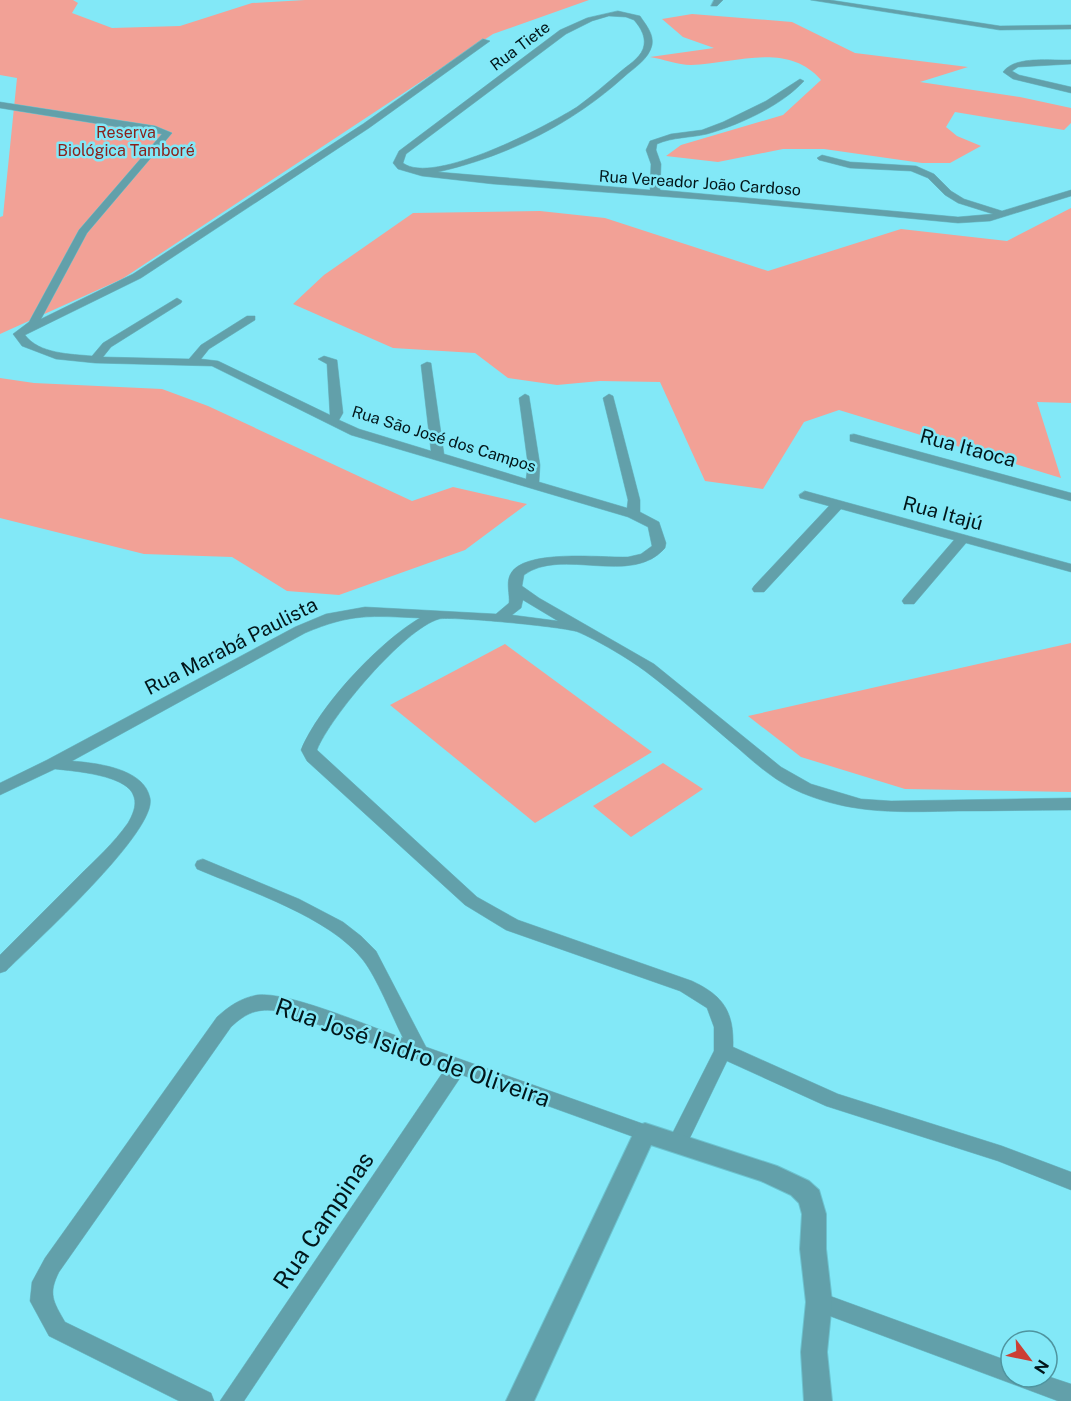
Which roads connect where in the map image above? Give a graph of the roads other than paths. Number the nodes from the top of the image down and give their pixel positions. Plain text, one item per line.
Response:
1 (815, 0) edge
2 (862, 0) edge
3 (856, 7) junction
4 (1071, 27) edge
5 (486, 41) dead end
6 (1071, 62) edge
7 (800, 81) dead end
8 (1071, 90) edge
9 (0, 105) edge
10 (498, 151) junction
11 (402, 153) joint
12 (822, 158) dead end
13 (422, 173) junction
14 (457, 177) junction
15 (1071, 193) edge
16 (655, 194) junction
17 (1013, 213) junction
18 (177, 301) dead end
19 (251, 318) dead end
20 (19, 334) junction
21 (324, 359) dead end
22 (95, 360) junction
23 (193, 362) junction
24 (427, 365) dead end
25 (336, 397) junction
26 (525, 398) dead end
27 (609, 398) dead end
28 (305, 407) junction
29 (332, 421) junction
30 (854, 438) dead end
31 (438, 458) junction
32 (532, 485) junction
33 (805, 495) dead end
34 (1071, 497) edge
35 (838, 504) junction
36 (633, 514) junction
37 (962, 539) junction
38 (1071, 568) edge
39 (516, 588) junction
40 (759, 589) dead end
41 (909, 601) dead end
42 (436, 615) junction
43 (500, 618) junction
44 (583, 628) junction
45 (53, 764) junction
46 (0, 790) edge
47 (1071, 804) edge
48 (203, 865) dead end
49 (0, 966) edge
50 (723, 1051) junction
51 (420, 1054) junction
52 (457, 1067) junction
53 (645, 1133) junction
54 (678, 1142) junction
55 (1071, 1181) edge
56 (819, 1302) junction
57 (999, 1369) edge
58 (1054, 1389) edge
59 (1071, 1395) edge
60 (203, 1401) edge
61 (231, 1401) edge
62 (520, 1401) edge
63 (818, 1401) edge

1 - 3 street
2 - 3 street
3 - 4 street
5 - 20 street
6 - 8 street
7 - 16 street
9 - 20 street
10 - 11 street, Rua Tiete
10 - 13 street, Rua Tiete
10 - 14 street, Rua Tiete
11 - 13 street, Rua Vereador João Cardoso
12 - 17 street
13 - 14 street, Rua Vereador João Cardoso
14 - 16 street, Rua Vereador João Cardoso
15 - 17 street, Rua Vereador João Cardoso
16 - 17 street, Rua Vereador João Cardoso
18 - 22 street
19 - 23 street
20 - 22 street, Rua São José dos Campos
21 - 25 street
22 - 23 street, Rua São José dos Campos
23 - 28 street, Rua São José dos Campos
24 - 31 street
25 - 28 street
25 - 29 street
26 - 32 street
27 - 36 street
28 - 29 street, Rua São José dos Campos
29 - 31 street, Rua São José dos Campos
30 - 34 street, Rua Itaoca
31 - 32 street, Rua São José dos Campos
32 - 36 street, Rua São José dos Campos
33 - 35 street, Rua Itajú
35 - 37 street, Rua Itajú
35 - 40 street
36 - 39 street, Rua São José dos Campos
37 - 38 street, Rua Itajú
37 - 41 street
39 - 43 street, Rua São José dos Campos
39 - 44 street
42 - 43 street, Rua Marabá Paulista
42 - 45 street, Rua Marabá Paulista
42 - 50 street
43 - 44 street, Rua Marabá Paulista
44 - 47 street
45 - 46 street, Rua Marabá Paulista
45 - 49 street
48 - 51 street
50 - 54 street
50 - 55 street
51 - 52 street, Rua José Isidro de Oliveira
51 - 60 street, Rua José Isidro de Oliveira
52 - 53 street, Rua José Isidro de Oliveira
52 - 61 street, Rua Campinas
53 - 54 street, Rua José Isidro de Oliveira
53 - 62 street
54 - 56 street, Rua José Isidro de Oliveira
56 - 57 street
56 - 63 street, Rua José Isidro de Oliveira
58 - 59 street

